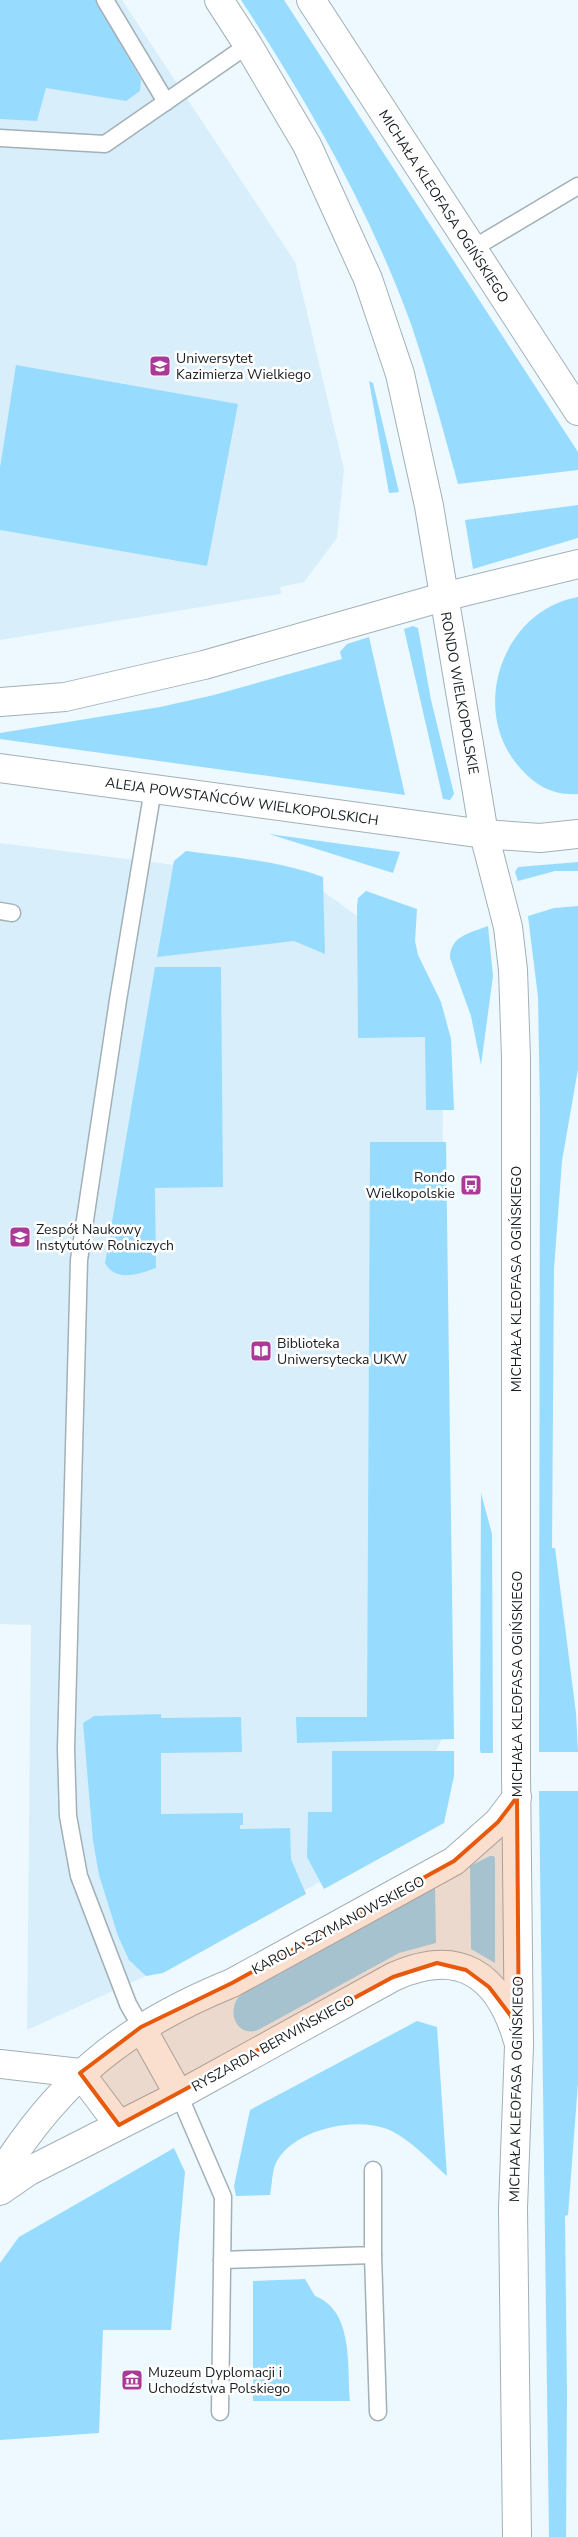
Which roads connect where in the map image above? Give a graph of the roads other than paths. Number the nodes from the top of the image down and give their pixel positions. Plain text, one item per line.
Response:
1 (105, 0) edge
2 (218, 0) edge
3 (311, 0) edge
4 (248, 45) junction
5 (166, 102) junction
6 (0, 138) edge
7 (578, 186) edge
8 (472, 249) junction
9 (578, 411) edge
10 (578, 564) edge
11 (443, 597) junction
12 (0, 702) edge
13 (0, 768) edge
14 (153, 789) junction
15 (484, 834) junction
16 (578, 834) edge
17 (517, 1797) junction
18 (141, 2026) junction
19 (519, 2046) junction
20 (0, 2064) edge
21 (80, 2073) junction
22 (179, 2095) junction
23 (119, 2125) junction
24 (373, 2170) dead end
25 (0, 2175) edge
26 (0, 2191) edge
27 (373, 2256) junction
28 (222, 2260) junction
29 (220, 2412) dead end
30 (378, 2412) dead end
31 (516, 2537) edge

1 - 5 lane
2 - 4 main road
3 - 8 main road, MICHAŁA KLEOFASA OGIŃSKIEGO
4 - 5 lane
4 - 11 main road
5 - 6 lane
7 - 8 lane
8 - 9 main road, MICHAŁA KLEOFASA OGIŃSKIEGO
10 - 11 main road, RONDO WIELKOPOLSKIE
11 - 12 main road
11 - 15 main road, RONDO WIELKOPOLSKIE
13 - 14 main road, ALEJA POWSTAŃCÓW WIELKOPOLSKICH
14 - 15 main road, ALEJA POWSTAŃCÓW WIELKOPOLSKICH
14 - 18 lane
15 - 16 main road
15 - 17 main road, MICHAŁA KLEOFASA OGIŃSKIEGO
17 - 18 main road, KAROLA SZYMANOWSKIEGO
17 - 19 main road, MICHAŁA KLEOFASA OGIŃSKIEGO
18 - 21 main road, KAROLA SZYMANOWSKIEGO
18 - 22 main road
19 - 22 main road, RYSZARDA BERWIŃSKIEGO
19 - 31 main road, MICHAŁA KLEOFASA OGIŃSKIEGO
20 - 21 main road
21 - 23 main road
21 - 25 main road, KAROLA SZYMANOWSKIEGO
22 - 23 main road, RYSZARDA BERWIŃSKIEGO
22 - 28 lane
23 - 26 main road, RYSZARDA BERWIŃSKIEGO
24 - 27 lane
27 - 28 lane
27 - 30 lane
28 - 29 lane

